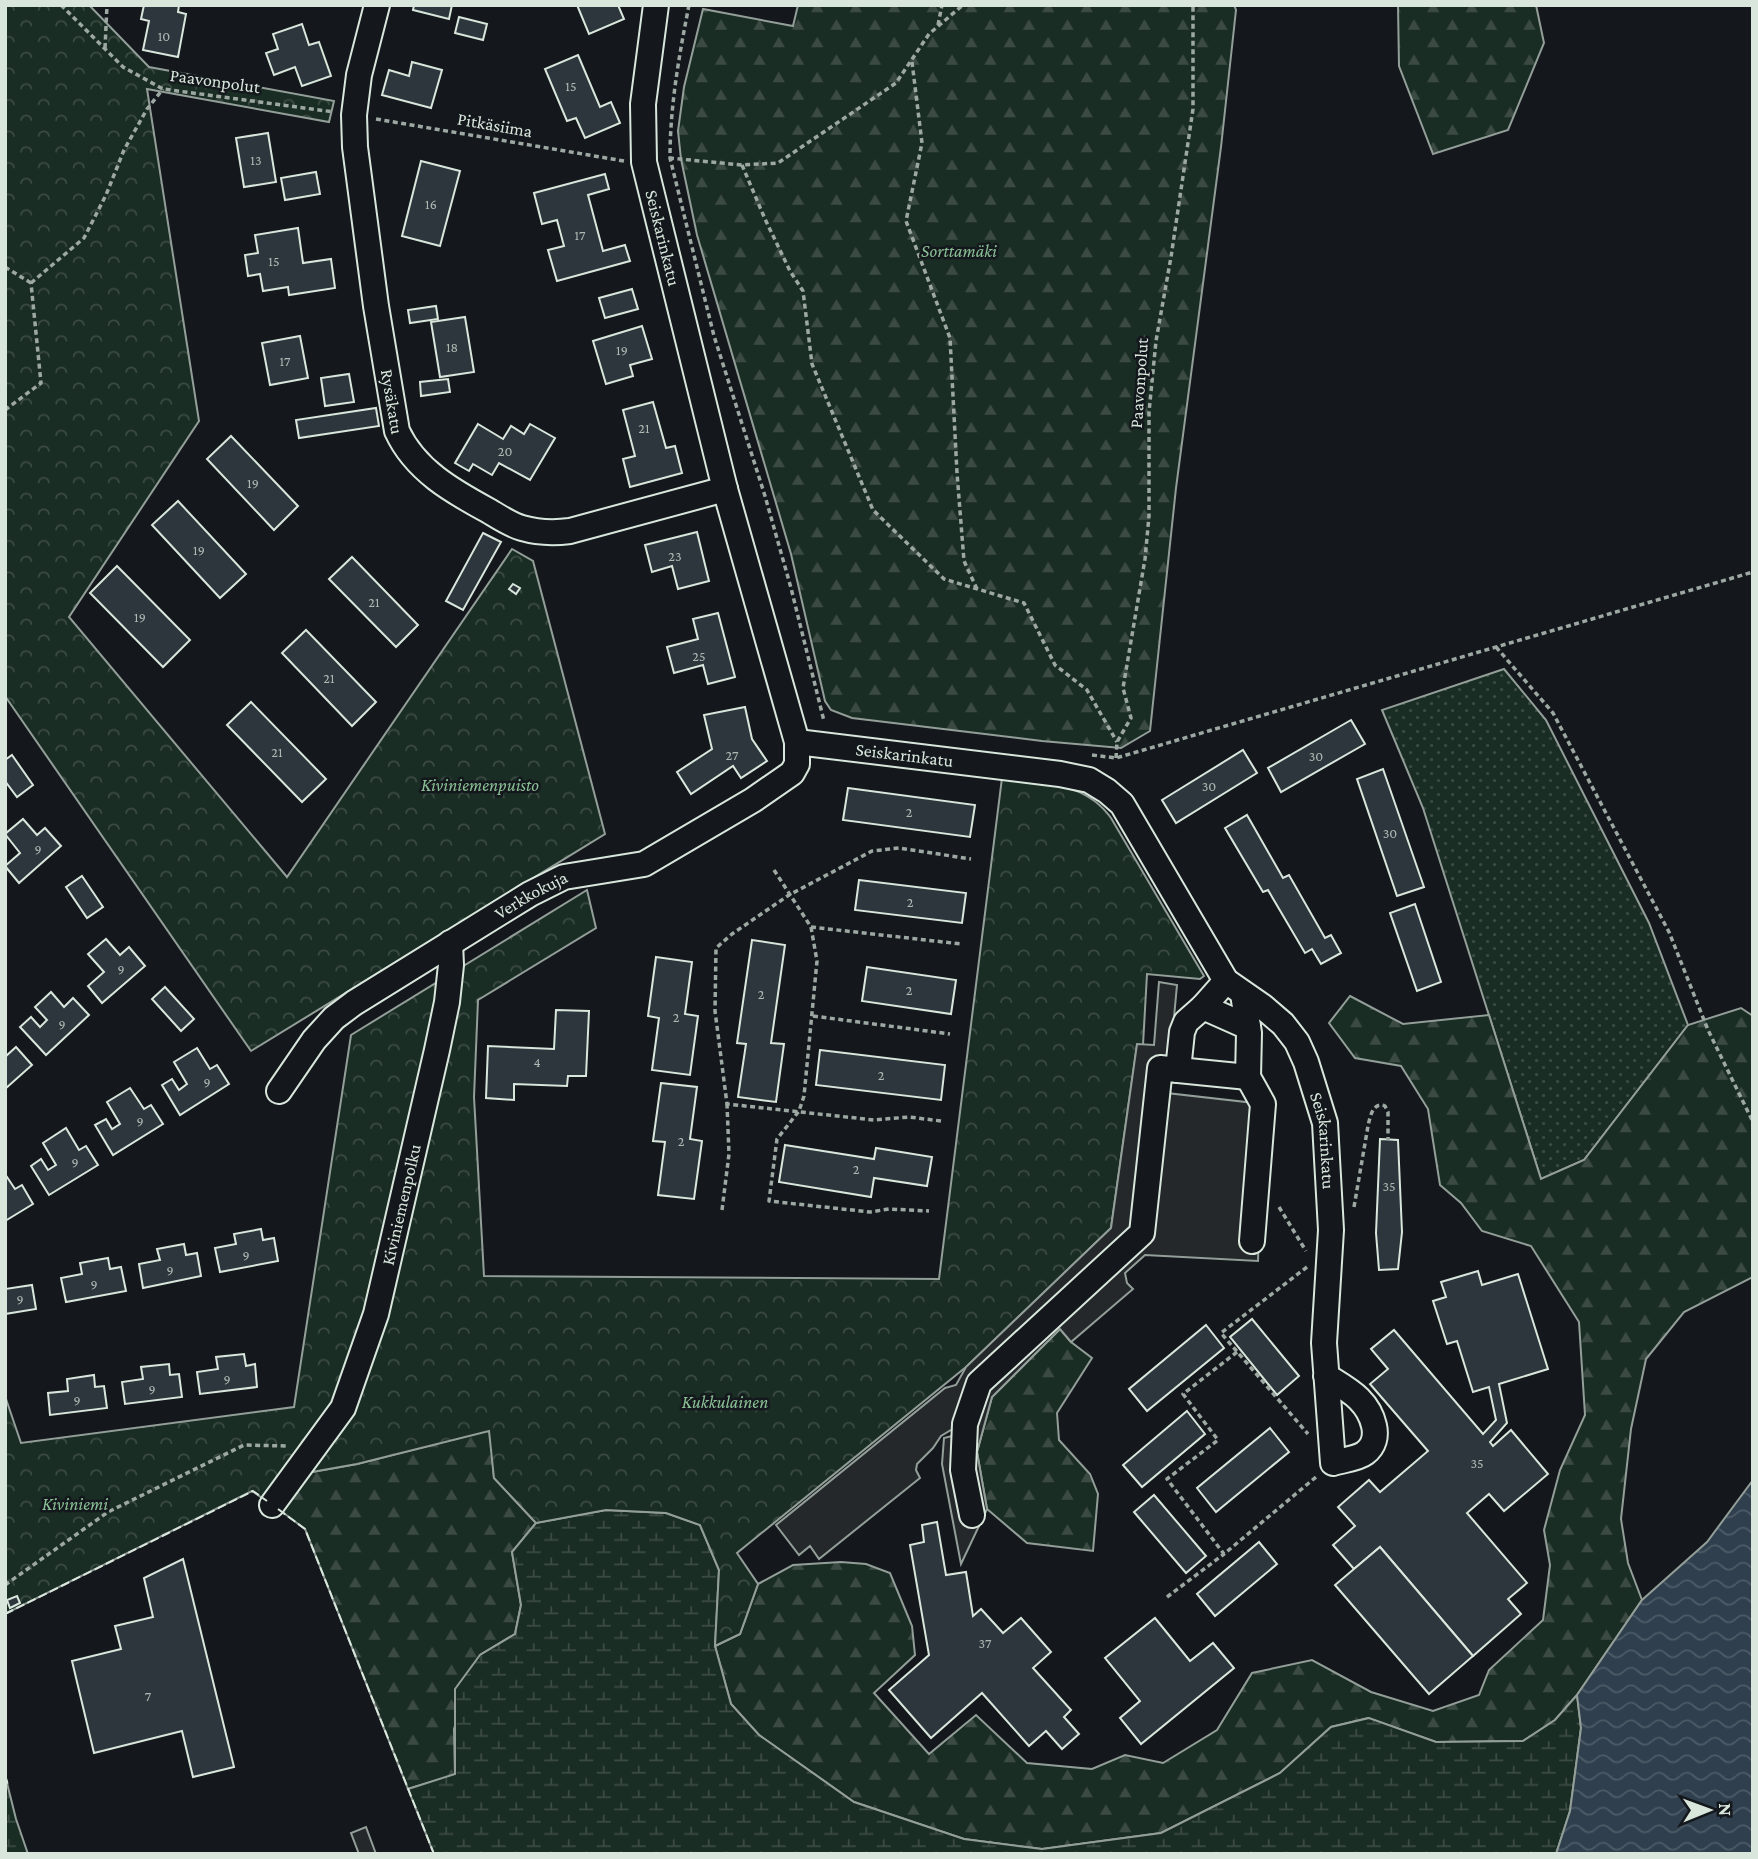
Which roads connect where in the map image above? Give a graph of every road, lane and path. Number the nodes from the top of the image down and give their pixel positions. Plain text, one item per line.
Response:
1 (61, 5) edge
2 (107, 5) edge
3 (377, 5) edge
4 (656, 5) edge
5 (689, 5) edge
6 (942, 5) edge
7 (963, 5) edge
8 (1193, 5) edge
9 (937, 27) junction
10 (105, 48) junction
11 (912, 60) junction
12 (163, 89) junction
13 (354, 115) junction
14 (670, 158) junction
15 (632, 163) dead end
16 (742, 164) junction
17 (5, 267) edge
18 (31, 283) junction
19 (5, 410) edge
20 (725, 489) junction
21 (1753, 572) edge
22 (977, 589) junction
23 (1496, 648) junction
24 (831, 721) dead end
25 (797, 742) junction
26 (1117, 742) junction
27 (1085, 754) dead end
28 (1116, 758) junction
29 (971, 859) dead end
30 (774, 870) dead end
31 (789, 895) junction
32 (811, 927) junction
33 (450, 943) junction
34 (961, 944) dead end
35 (1234, 988) junction
36 (1203, 1007) junction
37 (813, 1016) junction
38 (1248, 1027) junction
39 (950, 1034) dead end
40 (1178, 1070) junction
41 (1248, 1077) junction
42 (279, 1091) dead end
43 (727, 1104) junction
44 (799, 1111) junction
45 (941, 1121) dead end
46 (1753, 1122) edge
47 (1388, 1140) dead end
48 (1278, 1206) dead end
49 (722, 1210) dead end
50 (929, 1211) dead end
51 (1352, 1219) dead end
52 (1252, 1241) dead end
53 (1306, 1251) dead end
54 (1327, 1289) junction
55 (1237, 1352) junction
56 (1326, 1376) junction
57 (312, 1450) junction
58 (1333, 1463) junction
59 (272, 1505) dead end
60 (972, 1515) dead end
61 (1224, 1554) junction
62 (5, 1585) edge
63 (1167, 1597) dead end

1 - 10 path, Paavonpolut
2 - 10 path
3 - 13 street, Rysäkatu
4 - 20 street, Seiskarinkatu
5 - 14 path
6 - 9 path
7 - 9 path
8 - 26 path, Paavonpolut
9 - 11 path
10 - 12 path, Paavonpolut
11 - 16 path
11 - 22 path
12 - 13 path, Paavonpolut
12 - 18 path
13 - 15 path, Pitkäsiima
13 - 20 street, Rysäkatu
14 - 16 path
14 - 24 path
16 - 22 path
17 - 18 path
18 - 19 path
20 - 25 street, Seiskarinkatu
21 - 23 path
22 - 26 path
23 - 28 path
23 - 46 path
25 - 33 street, Verkkokuja
25 - 35 street, Seiskarinkatu
26 - 28 path, Paavonpolut
27 - 28 path
29 - 31 path
30 - 31 path
31 - 32 path
31 - 43 path
32 - 34 path
32 - 37 path
33 - 42 street, Verkkokuja
33 - 57 street, Kiviniemenpolku
35 - 36 street
35 - 38 street
35 - 54 street, Seiskarinkatu
36 - 38 street
36 - 40 street
37 - 39 path
37 - 44 path
38 - 41 street
40 - 41 street
40 - 60 street
41 - 52 street
43 - 44 path
43 - 49 path
44 - 45 path
44 - 50 path
47 - 51 path
48 - 53 path
54 - 55 path
54 - 56 street, Seiskarinkatu
55 - 58 path
55 - 61 path
56 - 58 street, Seiskarinkatu
56 - 58 street
57 - 59 street, Kiviniemenpolku
57 - 62 path
58 - 61 path
61 - 63 path

